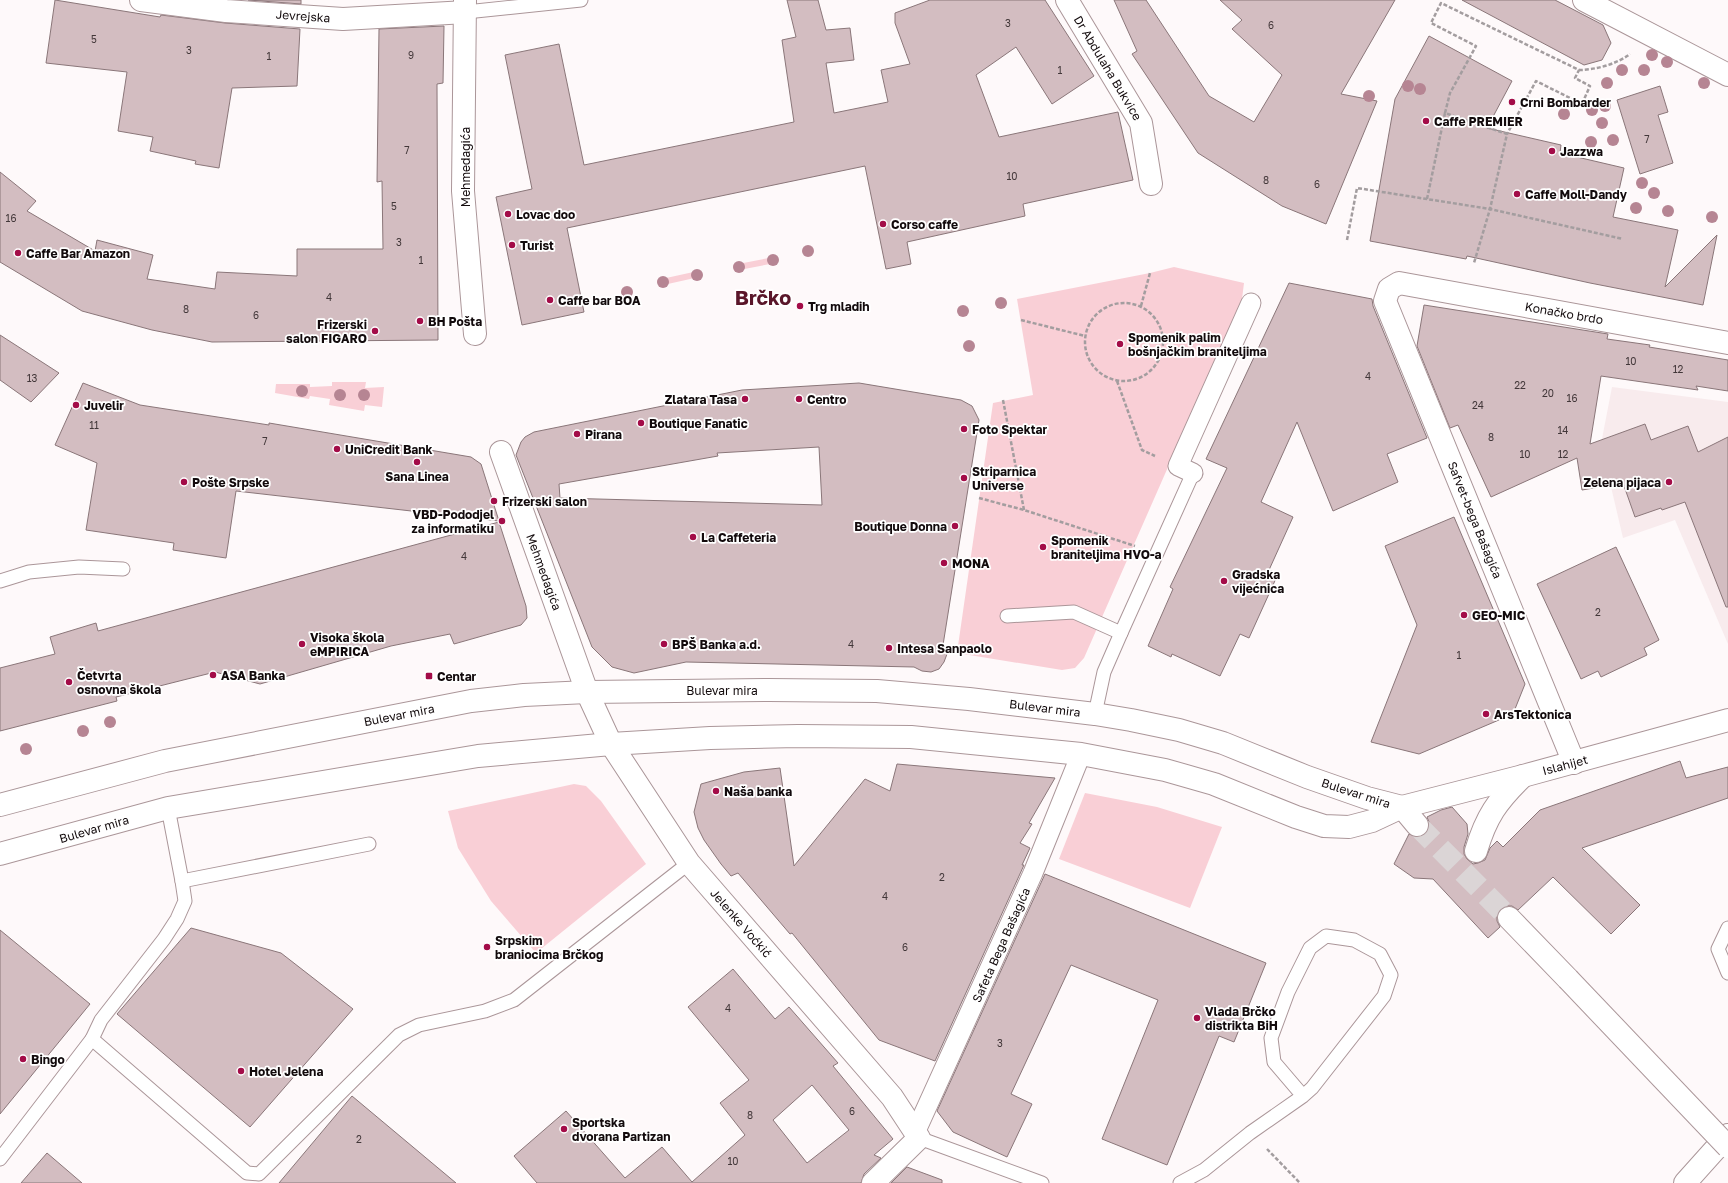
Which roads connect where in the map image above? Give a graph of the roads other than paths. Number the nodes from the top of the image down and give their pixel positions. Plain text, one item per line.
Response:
1 (141, 0) edge
2 (581, 0) edge
3 (1067, 0) edge
4 (1584, 0) edge
5 (466, 6) edge
6 (1728, 74) edge
7 (1151, 184) dead end
8 (1399, 283) joint
9 (1251, 303) dead end
10 (475, 334) dead end
11 (1728, 343) edge
12 (500, 452) dead end
13 (1193, 473) joint
14 (123, 569) dead end
15 (0, 581) edge
16 (1007, 616) dead end
17 (1120, 633) junction
18 (587, 692) junction
19 (1095, 714) junction
20 (1728, 720) edge
21 (611, 744) junction
22 (1081, 754) junction
23 (1574, 762) junction
24 (1523, 776) junction
25 (0, 805) edge
26 (1402, 807) junction
27 (168, 808) junction
28 (1417, 825) tunnel mouth
29 (369, 844) dead end
30 (1476, 851) dead end
31 (0, 854) edge
32 (689, 863) junction
33 (182, 880) junction
34 (1509, 918) tunnel mouth
35 (1728, 928) edge
36 (1728, 973) edge
37 (92, 1039) junction
38 (1303, 1096) junction
39 (1728, 1135) edge
40 (917, 1136) junction
41 (1728, 1147) edge
42 (0, 1159) edge
43 (873, 1183) edge
44 (1042, 1183) edge
45 (1180, 1183) edge
46 (1685, 1183) edge

1 - 5 main road, Jevrejska
2 - 5 lane
3 - 7 main road, Dr Abdulaha Bukvice
4 - 6 main road
5 - 10 main road, Mehmedagića
8 - 11 main road, Konačko brdo
8 - 23 main road, Safvet-bega Bašagića
9 - 13 street
12 - 18 main road, Mehmedagića
13 - 17 lane
14 - 15 lane
16 - 17 lane
17 - 19 lane
18 - 19 main road, Bulevar mira
18 - 21 main road, Jelenke Voćkić
18 - 25 main road, Bulevar mira
19 - 26 main road, Bulevar mira
20 - 23 main road, Islahijet
21 - 22 main road, Bulevar mira
21 - 27 main road, Bulevar mira
21 - 32 main road, Jelenke Voćkić
22 - 26 main road, Bulevar mira
22 - 40 street, Safeta Bega Bašagića
23 - 24 main road, Islahijet
24 - 26 main road, Islahijet
24 - 30 main road
26 - 28 main road
27 - 31 main road, Bulevar mira
27 - 33 lane
29 - 33 lane
32 - 37 lane
32 - 40 main road, Jelenke Voćkić
33 - 37 lane
34 - 41 main road, bridge
35 - 36 lane
37 - 42 lane
38 - 38 lane
38 - 45 lane
39 - 46 main road
40 - 43 main road
40 - 44 lane

